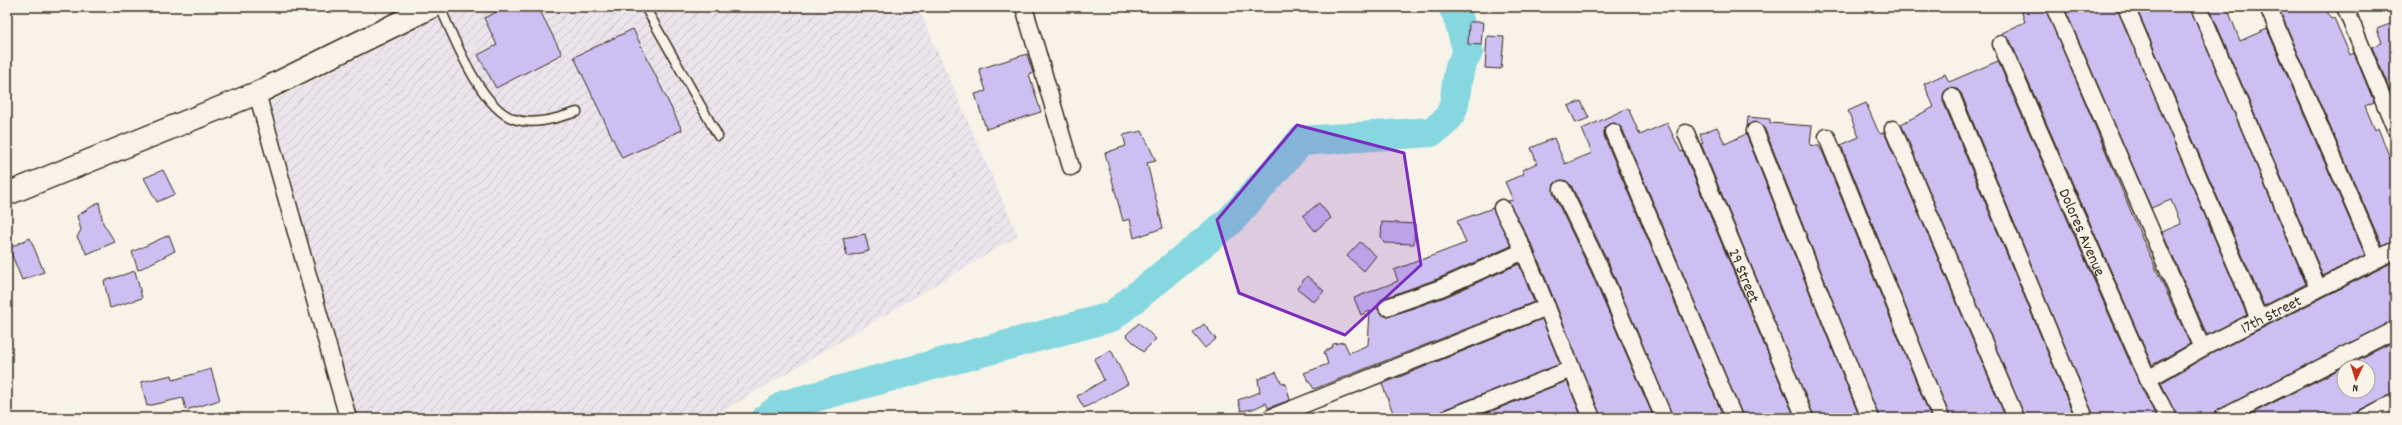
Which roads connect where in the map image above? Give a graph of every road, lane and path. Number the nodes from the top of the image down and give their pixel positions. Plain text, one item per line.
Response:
1 (431, 7) edge
2 (440, 7) edge
3 (644, 7) edge
4 (1024, 7) edge
5 (2054, 7) edge
6 (2126, 7) edge
7 (2199, 7) edge
8 (2268, 7) edge
9 (2345, 7) edge
10 (2001, 44) dead end
11 (257, 93) junction
12 (1952, 98) dead end
13 (2391, 109) edge
14 (577, 112) dead end
15 (2395, 128) edge
16 (1893, 129) dead end
17 (1613, 132) dead end
18 (1755, 132) dead end
19 (1686, 133) dead end
20 (718, 136) dead end
21 (1827, 137) dead end
22 (1071, 167) dead end
23 (1562, 189) dead end
24 (7, 194) edge
25 (1502, 208) dead end
26 (2395, 250) edge
27 (1524, 251) junction
28 (2376, 259) junction
29 (2318, 288) junction
30 (1386, 307) dead end
31 (1547, 308) junction
32 (2260, 319) junction
33 (2395, 330) edge
34 (2202, 348) junction
35 (1572, 369) junction
36 (2148, 379) junction
37 (2395, 402) edge
38 (348, 418) edge
39 (1270, 418) edge
40 (1448, 418) edge
41 (1592, 418) edge
42 (1664, 418) edge
43 (1734, 418) edge
44 (1805, 418) edge
45 (1870, 418) edge
46 (1941, 418) edge
47 (2016, 418) edge
48 (2085, 418) edge
49 (2168, 418) edge
50 (2222, 418) edge
51 (2364, 418) edge

1 - 11 street
2 - 14 lane
3 - 20 lane
4 - 22 street
5 - 34 street
6 - 32 street
7 - 29 street
8 - 28 street
9 - 13 street
10 - 36 street, Dolores Avenue
11 - 24 street
11 - 38 street
12 - 48 street
13 - 15 street
16 - 47 street
17 - 43 street
18 - 45 street
19 - 44 street, 29 Street
21 - 46 street
23 - 42 street
25 - 27 street
26 - 28 street, 17th Street
27 - 30 street
27 - 31 street
28 - 29 street, 17th Street
29 - 32 street, 17th Street
31 - 35 street
31 - 39 street
32 - 34 street, 17th Street
33 - 50 street
34 - 36 street, 17th Street
35 - 40 street
35 - 41 street
36 - 49 street, Dolores Avenue
37 - 51 street

